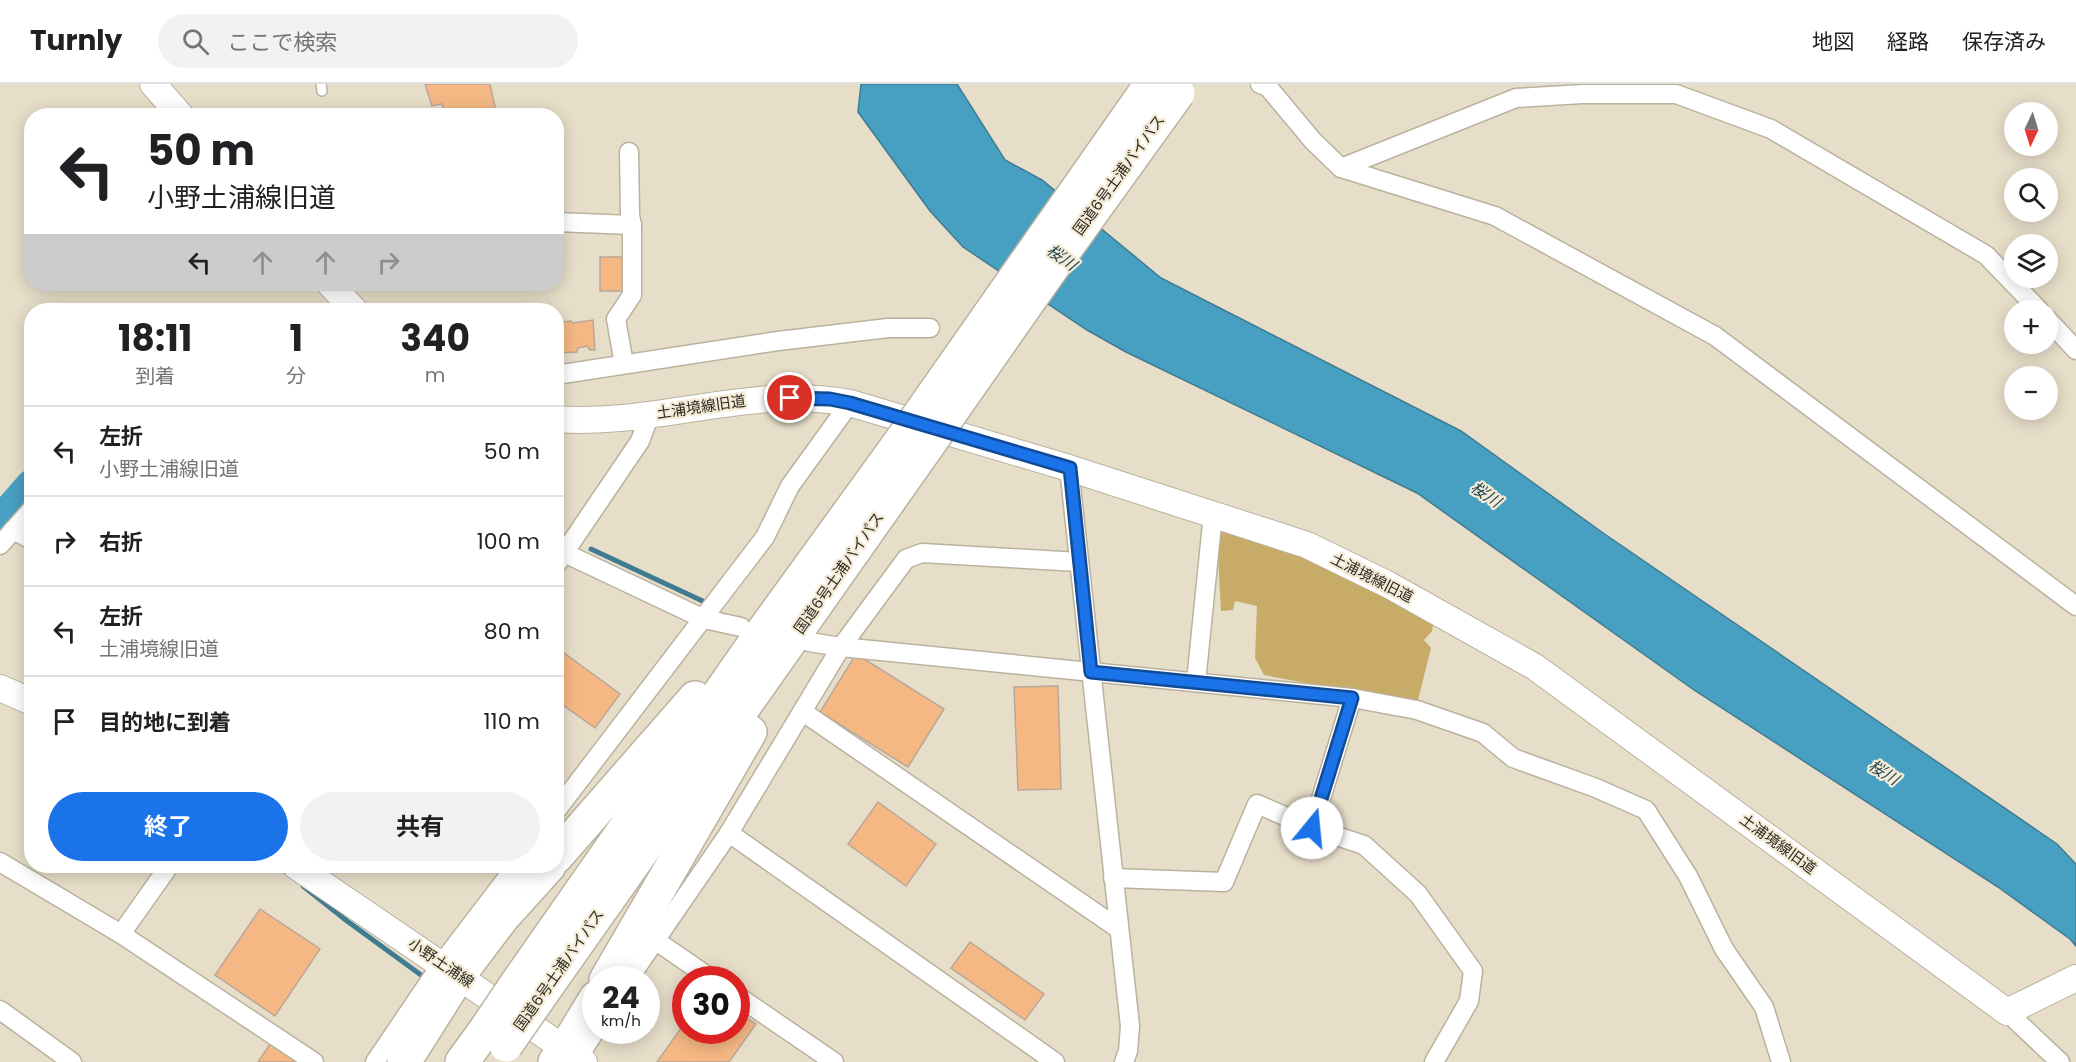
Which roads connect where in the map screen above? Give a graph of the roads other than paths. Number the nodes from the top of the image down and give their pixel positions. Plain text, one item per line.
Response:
1 (153, 84) edge
2 (1131, 84) edge
3 (1266, 85) edge
4 (1171, 87) edge
5 (174, 108) edge
6 (1106, 149) junction
7 (629, 152) dead end
8 (1341, 168) junction
9 (564, 222) edge
10 (632, 225) junction
11 (336, 291) edge
12 (2029, 300) edge
13 (348, 303) edge
14 (930, 328) dead end
15 (2058, 331) edge
16 (2076, 350) edge
17 (624, 364) junction
18 (564, 374) edge
19 (850, 403) junction
20 (650, 414) junction
21 (564, 419) edge
22 (913, 445) junction
23 (1070, 468) junction
24 (1213, 514) junction
25 (24, 518) edge
26 (13, 530) junction
27 (24, 536) edge
28 (0, 545) edge
29 (564, 548) edge
30 (564, 557) edge
31 (1079, 562) junction
32 (2076, 606) edge
33 (704, 619) junction
34 (772, 641) junction
35 (841, 647) junction
36 (1091, 672) junction
37 (1196, 682) junction
38 (0, 688) edge
39 (24, 698) edge
40 (1352, 698) junction
41 (803, 712) junction
42 (564, 802) edge
43 (1312, 828) junction
44 (729, 833) junction
45 (564, 848) edge
46 (0, 862) edge
47 (163, 873) edge
48 (307, 873) edge
49 (512, 873) edge
50 (543, 873) edge
51 (1113, 878) junction
52 (1119, 929) junction
53 (121, 934) junction
54 (655, 940) junction
55 (614, 966) edge
56 (637, 966) edge
57 (693, 966) edge
58 (451, 969) junction
59 (2076, 978) edge
60 (750, 1005) edge
61 (2013, 1009) junction
62 (0, 1010) edge
63 (582, 1034) edge
64 (584, 1044) edge
65 (495, 1046) edge
66 (572, 1059) edge
67 (72, 1062) edge
68 (314, 1062) edge
69 (375, 1062) edge
70 (404, 1062) edge
71 (462, 1062) edge
72 (834, 1062) edge
73 (1055, 1062) edge
74 (1124, 1062) edge
75 (1434, 1062) edge
76 (1781, 1062) edge
77 (2060, 1062) edge

1 - 5 street
2 - 6 highway
3 - 8 street
4 - 6 highway, 国道6号土浦バイパス, bridge
4 - 22 highway, 国道6号土浦バイパス, bridge
6 - 22 highway, 国道6号土浦バイパス, bridge
7 - 10 street
8 - 12 street
8 - 32 street
9 - 10 street
10 - 17 street
11 - 13 street
14 - 17 street
15 - 16 street
17 - 18 street
19 - 20 street, 土浦境線旧道
19 - 23 street, 土浦境線旧道
19 - 33 street
20 - 21 street, 土浦境線旧道
20 - 29 street
22 - 34 highway, 国道6号土浦バイパス
23 - 24 street, 土浦境線旧道
23 - 31 street
24 - 37 street
24 - 61 street, 土浦境線旧道
25 - 26 street
26 - 27 street
26 - 28 street
30 - 33 street
31 - 35 street
31 - 36 street
33 - 34 street
33 - 42 street
34 - 35 street
34 - 45 highway
34 - 55 highway
34 - 65 highway, 国道6号土浦バイパス, bridge
35 - 36 street
35 - 41 street
36 - 37 street
36 - 51 street
37 - 40 street
38 - 39 street
40 - 43 street
40 - 76 street
41 - 44 street
41 - 52 street
43 - 51 street
43 - 75 street
44 - 54 street
44 - 73 street
46 - 53 street
47 - 53 street
48 - 58 street, 小野土浦線
49 - 58 street
50 - 58 highway
51 - 52 street
52 - 74 street
53 - 68 street
54 - 56 street
54 - 57 street
58 - 66 street, 小野土浦線
58 - 69 street
58 - 70 highway
59 - 61 street
60 - 72 street
61 - 77 street
62 - 67 street
63 - 66 highway
64 - 66 street
65 - 71 highway, 国道6号土浦バイパス

